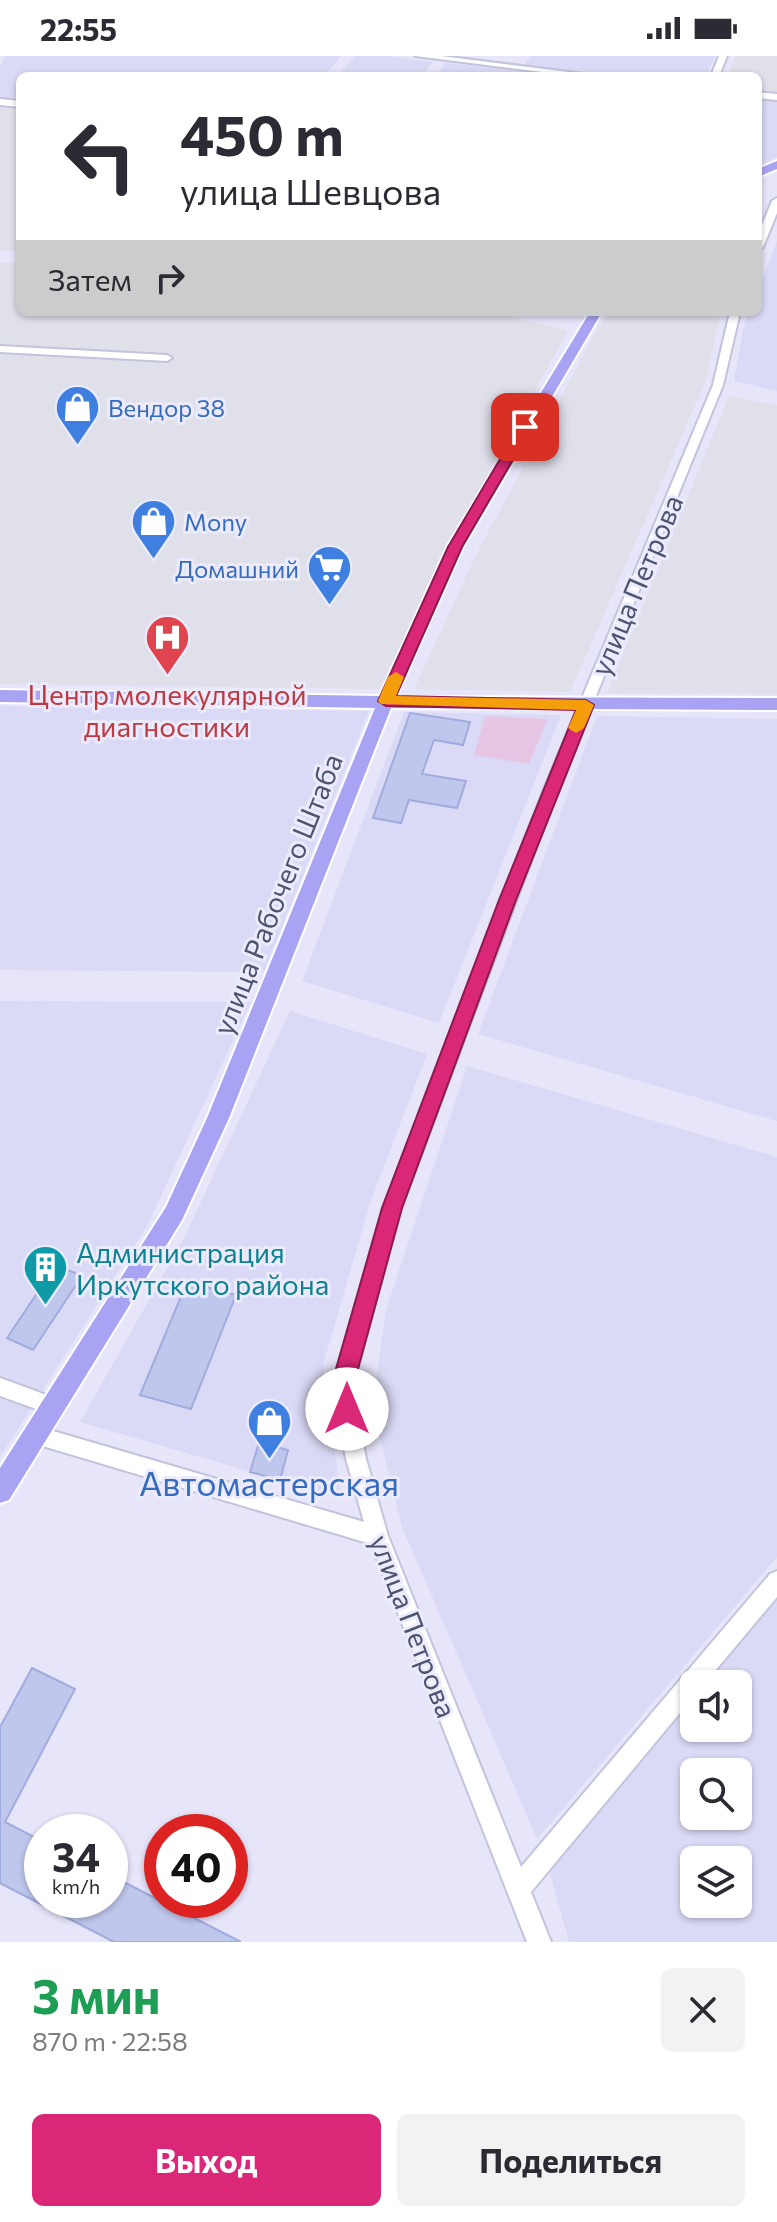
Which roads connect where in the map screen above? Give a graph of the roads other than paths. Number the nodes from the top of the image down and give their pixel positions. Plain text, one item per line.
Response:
1 (419, 56) edge
2 (484, 56) edge
3 (526, 56) edge
4 (517, 68) junction
5 (557, 72) edge
6 (774, 200) edge
7 (762, 235) edge
8 (594, 316) edge
9 (734, 316) edge
10 (0, 349) edge
11 (167, 358) dead end
12 (0, 696) edge
13 (386, 701) junction
14 (777, 704) edge
15 (586, 705) junction
16 (0, 1387) edge
17 (53, 1406) junction
18 (36, 1435) junction
19 (0, 1491) edge
20 (378, 1536) junction
21 (777, 1581) edge
22 (518, 1889) junction
23 (539, 1942) edge

1 - 4 street
2 - 4 street
3 - 4 street
4 - 5 street
6 - 7 street
8 - 13 main road, улица Рабочего Штаба
9 - 15 street, улица Петрова
10 - 11 street
12 - 13 main road
13 - 15 main road
13 - 17 main road, улица Рабочего Штаба
14 - 15 main road
15 - 20 street, улица Петрова
16 - 17 street
17 - 18 main road, улица Рабочего Штаба
18 - 19 main road, улица Рабочего Штаба
18 - 20 street
20 - 22 street, улица Петрова
21 - 22 street
22 - 23 street, улица Петрова

